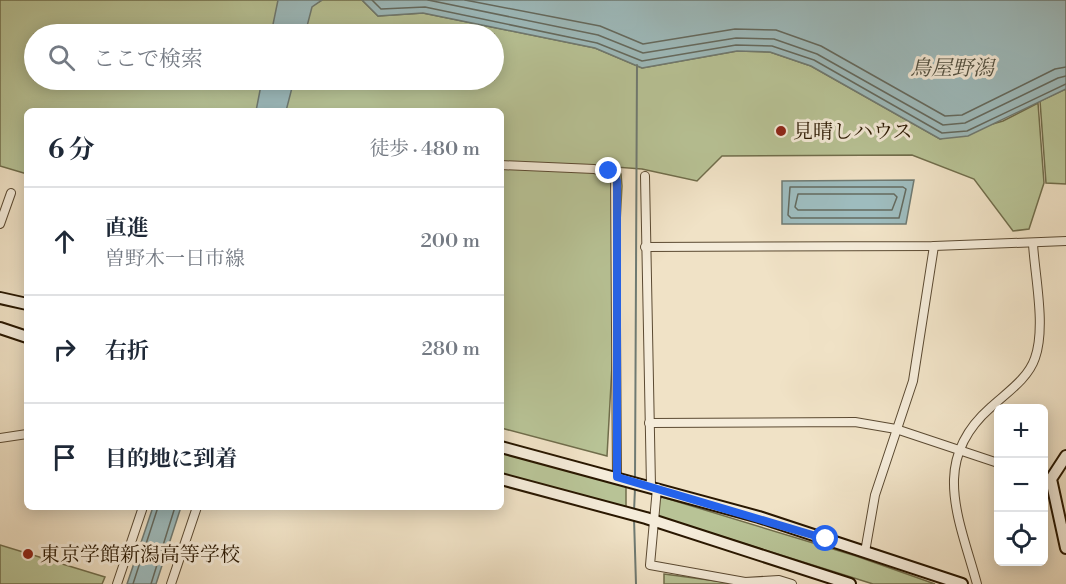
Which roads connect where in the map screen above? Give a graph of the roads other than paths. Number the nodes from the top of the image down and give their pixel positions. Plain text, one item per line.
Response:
1 (504, 165) edge
2 (645, 176) dead end
3 (11, 193) dead end
4 (0, 224) edge
5 (1066, 241) edge
6 (1033, 244) junction
7 (934, 246) junction
8 (645, 247) junction
9 (0, 298) edge
10 (24, 303) edge
11 (0, 328) edge
12 (24, 336) edge
13 (649, 423) junction
14 (896, 429) junction
15 (24, 434) edge
16 (0, 438) edge
17 (504, 448) edge
18 (958, 450) junction
19 (1066, 456) edge
20 (994, 461) edge
21 (621, 477) junction
22 (1048, 477) edge
23 (504, 480) edge
24 (1048, 482) edge
25 (651, 486) junction
26 (142, 510) edge
27 (196, 510) edge
28 (649, 519) junction
29 (1066, 548) edge
30 (865, 552) junction
31 (117, 584) edge
32 (171, 584) edge
33 (792, 584) edge
34 (850, 584) edge
35 (962, 584) edge
36 (977, 584) edge

1 - 21 street
2 - 8 street
3 - 4 street
5 - 6 street
6 - 7 street
6 - 18 street
7 - 8 street
7 - 14 street
8 - 13 street
9 - 10 main road
11 - 12 main road
13 - 14 street
13 - 25 street
14 - 18 street
14 - 30 street
15 - 16 street
17 - 21 main road
18 - 20 street
18 - 36 street
19 - 22 main road
21 - 25 main road
23 - 28 main road
24 - 29 main road
25 - 28 street
25 - 30 main road
26 - 31 street
27 - 32 street
28 - 33 street
28 - 34 main road
30 - 35 main road

